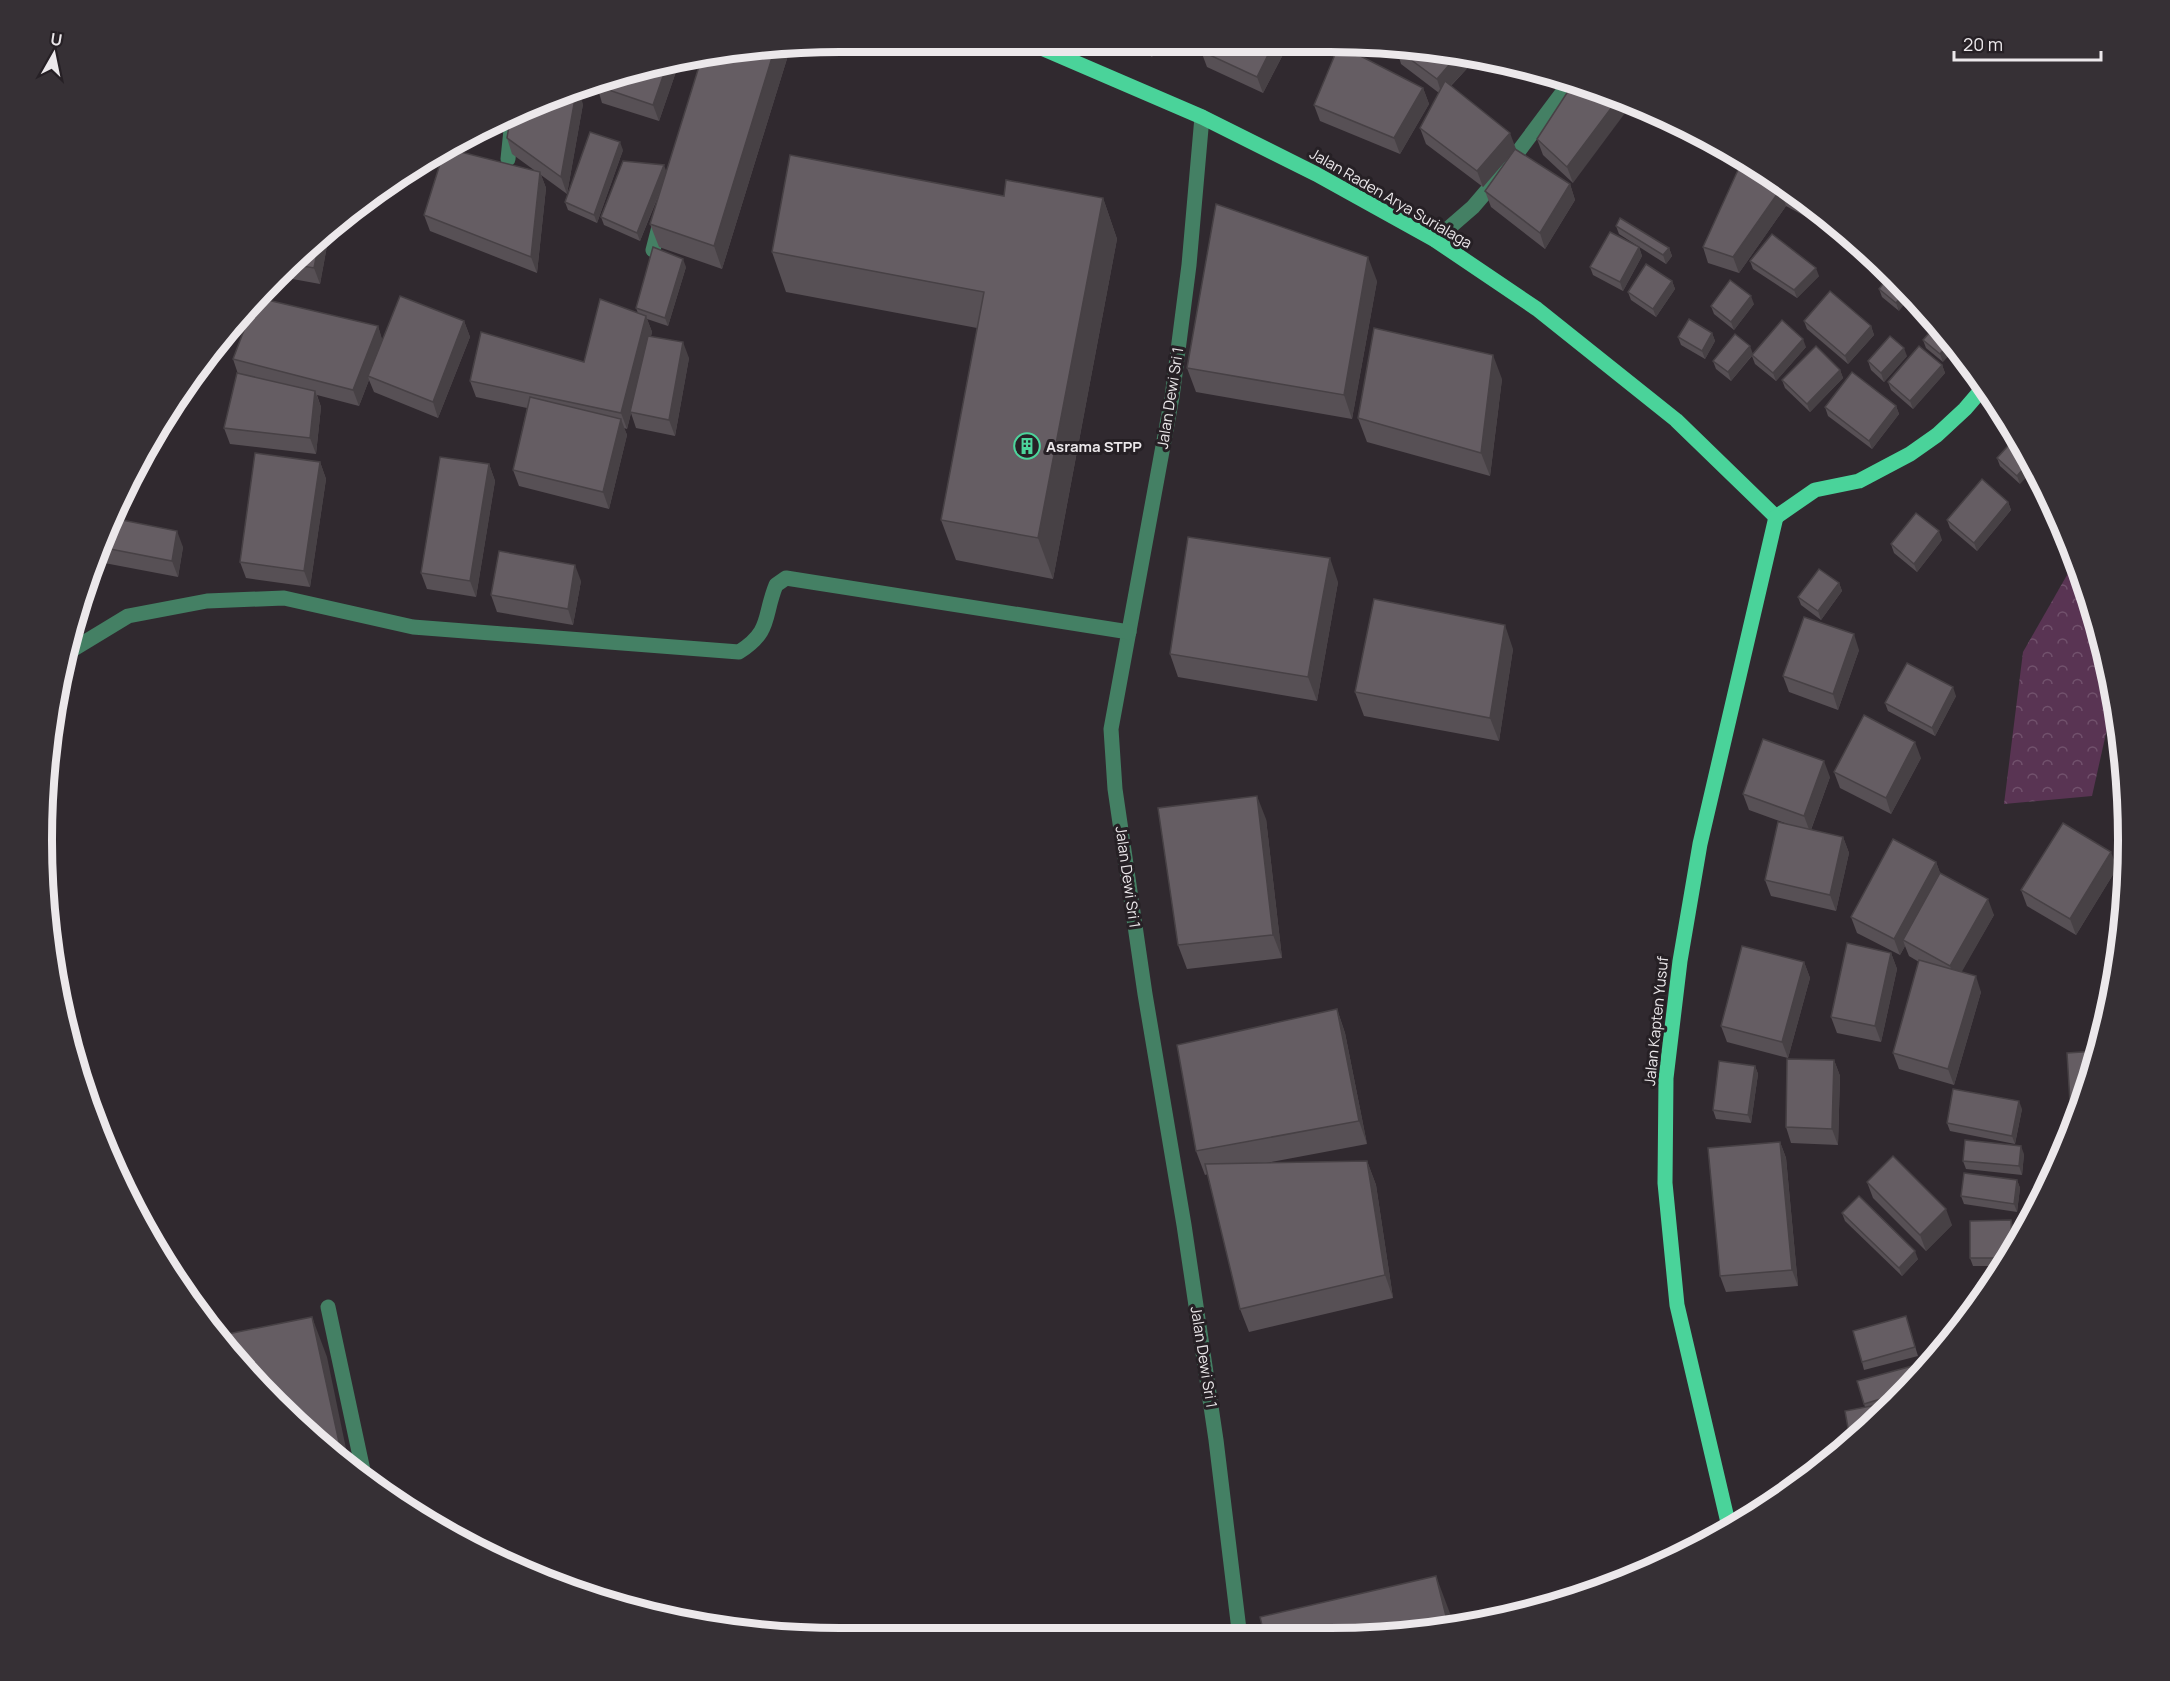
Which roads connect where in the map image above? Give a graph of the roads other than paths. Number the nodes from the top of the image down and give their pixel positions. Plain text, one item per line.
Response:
1 (1051, 52) edge
2 (1566, 89) edge
3 (1202, 117) junction
4 (512, 125) edge
5 (508, 159) edge
6 (665, 206) edge
7 (1435, 240) junction
8 (653, 250) edge
9 (1978, 394) edge
10 (1776, 517) junction
11 (1129, 632) junction
12 (77, 647) edge
13 (328, 1307) dead end
14 (362, 1467) edge
15 (1728, 1521) edge
16 (1239, 1628) edge

1 - 3 main road, Jalan Raden Arya Surialaga
2 - 7 street
3 - 7 main road, Jalan Raden Arya Surialaga
3 - 11 street, Jalan Dewi Sri 1
4 - 5 street
6 - 8 street
7 - 10 main road, Jalan Raden Arya Surialaga
9 - 10 main road
10 - 15 main road, Jalan Kapten Yusuf
11 - 12 street
11 - 16 street, Jalan Dewi Sri 1
13 - 14 street

